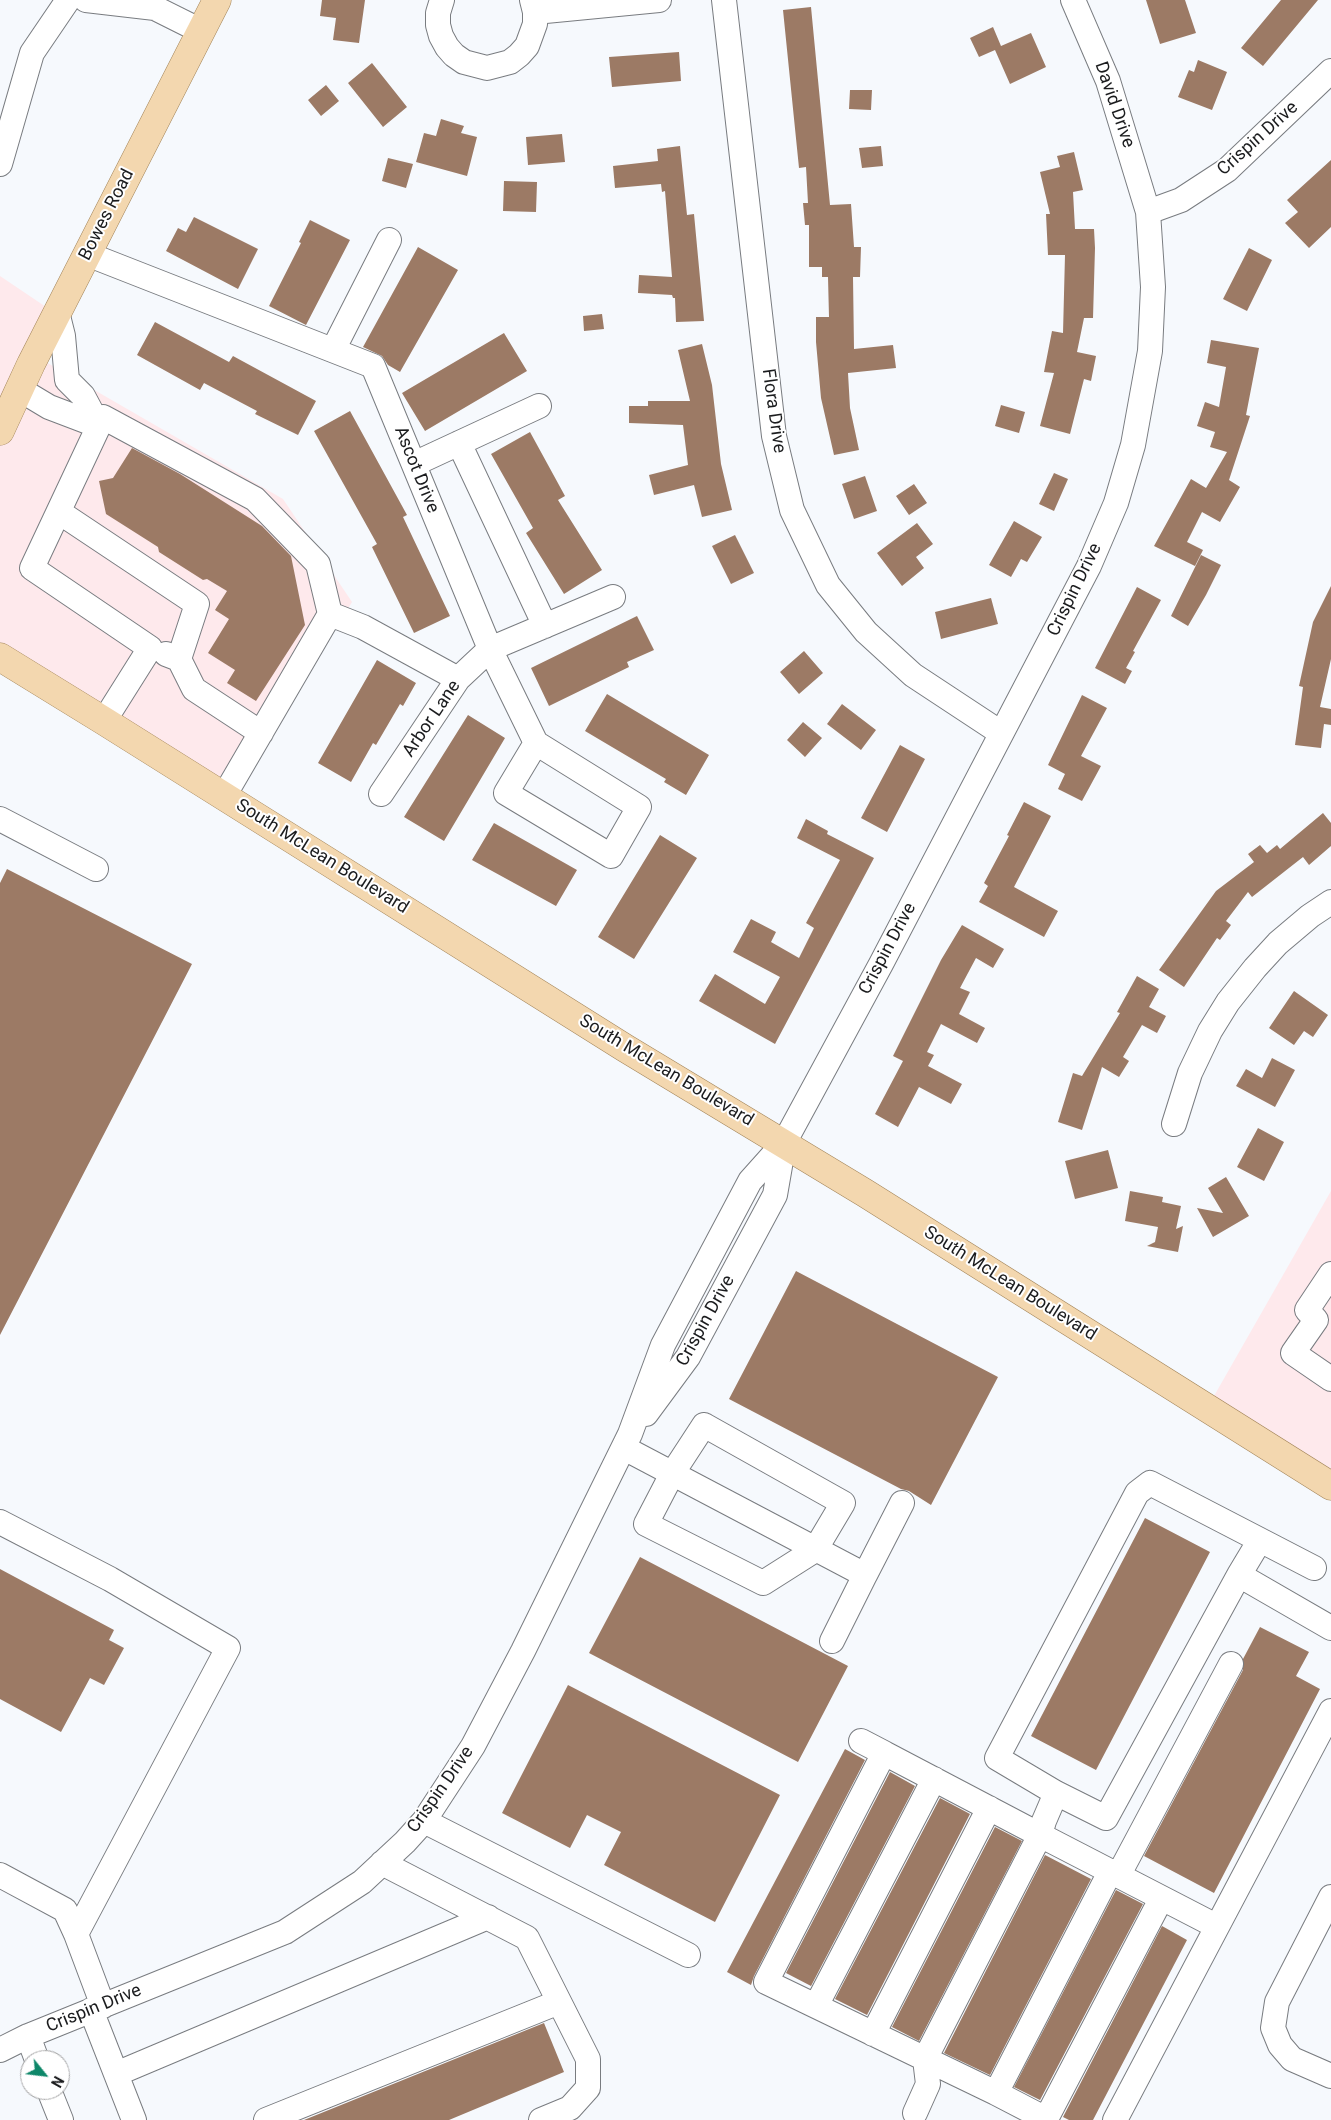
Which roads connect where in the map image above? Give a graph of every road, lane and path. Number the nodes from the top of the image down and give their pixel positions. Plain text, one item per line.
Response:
1 (68, 0) edge
2 (86, 0) edge
3 (217, 0) edge
4 (442, 0) edge
5 (659, 0) edge
6 (724, 0) edge
7 (1073, 0) edge
8 (534, 6) edge
9 (201, 31) junction
10 (1331, 71) edge
11 (0, 164) edge
12 (1148, 212) junction
13 (389, 240) dead end
14 (87, 254) junction
15 (57, 312) junction
16 (333, 350) junction
17 (19, 390) junction
18 (539, 406) dead end
19 (99, 426) junction
20 (0, 431) edge
21 (459, 443) junction
22 (414, 464) junction
23 (59, 512) junction
24 (613, 597) dead end
25 (330, 614) junction
26 (545, 626) junction
27 (150, 648) junction
28 (490, 649) junction
29 (0, 657) edge
30 (180, 659) junction
31 (458, 678) junction
32 (104, 721) junction
33 (261, 732) junction
34 (1001, 733) junction
35 (536, 743) junction
36 (382, 794) dead end
37 (224, 796) junction
38 (0, 819) edge
39 (96, 869) dead end
40 (1331, 902) edge
41 (1174, 1124) dead end
42 (784, 1143) junction
43 (1331, 1274) edge
44 (1324, 1325) edge
45 (1331, 1379) edge
46 (627, 1441) junction
47 (672, 1474) junction
48 (1331, 1486) edge
49 (902, 1503) dead end
50 (0, 1522) edge
51 (1260, 1540) junction
52 (815, 1550) junction
53 (1314, 1568) dead end
54 (865, 1575) junction
55 (1239, 1575) junction
56 (1331, 1628) edge
57 (832, 1641) dead end
58 (1232, 1664) dead end
59 (1331, 1711) edge
60 (861, 1741) dead end
61 (884, 1753) junction
62 (934, 1780) junction
63 (1056, 1793) junction
64 (990, 1808) junction
65 (424, 1821) junction
66 (1040, 1835) junction
67 (382, 1863) junction
68 (1114, 1874) junction
69 (0, 1875) edge
70 (1331, 1897) edge
71 (1161, 1899) junction
72 (488, 1917) junction
73 (1216, 1926) junction
74 (76, 1934) junction
75 (688, 1955) dead end
76 (559, 2002) junction
77 (816, 2006) junction
78 (97, 2008) junction
79 (873, 2034) junction
80 (28, 2036) junction
81 (0, 2050) edge
82 (33, 2050) edge
83 (925, 2059) junction
84 (116, 2074) junction
85 (1331, 2076) edge
86 (996, 2093) junction
87 (53, 2100) edge
88 (918, 2118) edge
89 (61, 2120) edge
90 (134, 2120) edge
91 (266, 2120) edge
92 (541, 2120) edge
93 (1115, 2120) edge

1 - 11 street
2 - 9 street
3 - 9 main road, Bowes Road
4 - 8 street
5 - 8 street
6 - 34 street, Flora Drive
7 - 12 street, David Drive
9 - 14 main road, Bowes Road
10 - 12 street, Crispin Drive
12 - 34 street, Crispin Drive
13 - 16 street
14 - 15 main road, Bowes Road
14 - 16 street, Ascot Drive
15 - 17 main road, Bowes Road
15 - 19 street
16 - 22 street, Ascot Drive
17 - 19 street
17 - 20 main road, Bowes Road
18 - 21 street
19 - 23 street
19 - 25 street
21 - 22 street
21 - 26 street
22 - 28 street, Ascot Drive
23 - 27 street
23 - 30 street
24 - 26 street, Arbor Lane
25 - 31 street
25 - 33 street
26 - 28 street, Arbor Lane
27 - 30 street
27 - 32 street
28 - 31 street, Arbor Lane
28 - 35 street, Ascot Drive
29 - 32 main road, South McLean Boulevard
30 - 33 street
31 - 36 street, Arbor Lane
32 - 37 main road, South McLean Boulevard
33 - 37 street
34 - 42 street, Crispin Drive
35 - 35 street
37 - 42 main road, South McLean Boulevard
38 - 39 street
40 - 41 street
42 - 46 street, Crispin Drive
42 - 48 main road, South McLean Boulevard
43 - 44 street
44 - 45 street
46 - 47 street
46 - 65 street, Crispin Drive
47 - 52 street
47 - 52 street
47 - 52 street
49 - 54 street
50 - 74 street
51 - 53 street
51 - 55 street
51 - 63 street
52 - 54 street
54 - 57 street
55 - 56 street
55 - 63 street
58 - 68 street
59 - 73 street
60 - 61 street
61 - 62 street
61 - 77 street
62 - 64 street
62 - 77 street
63 - 66 street
64 - 66 street
64 - 79 street
65 - 67 street, Crispin Drive
65 - 75 street
66 - 68 street
66 - 83 street
67 - 72 street
67 - 78 street, Crispin Drive
68 - 71 street
68 - 86 street
69 - 74 street
70 - 85 street
71 - 73 street
71 - 86 street
72 - 76 street
72 - 84 street
73 - 93 street
74 - 78 street
76 - 91 street
76 - 92 street
77 - 79 street
78 - 80 street, Crispin Drive
78 - 84 street
79 - 83 street
80 - 81 street, Crispin Drive
80 - 82 street
83 - 86 street
83 - 88 street
84 - 90 street
87 - 89 street

